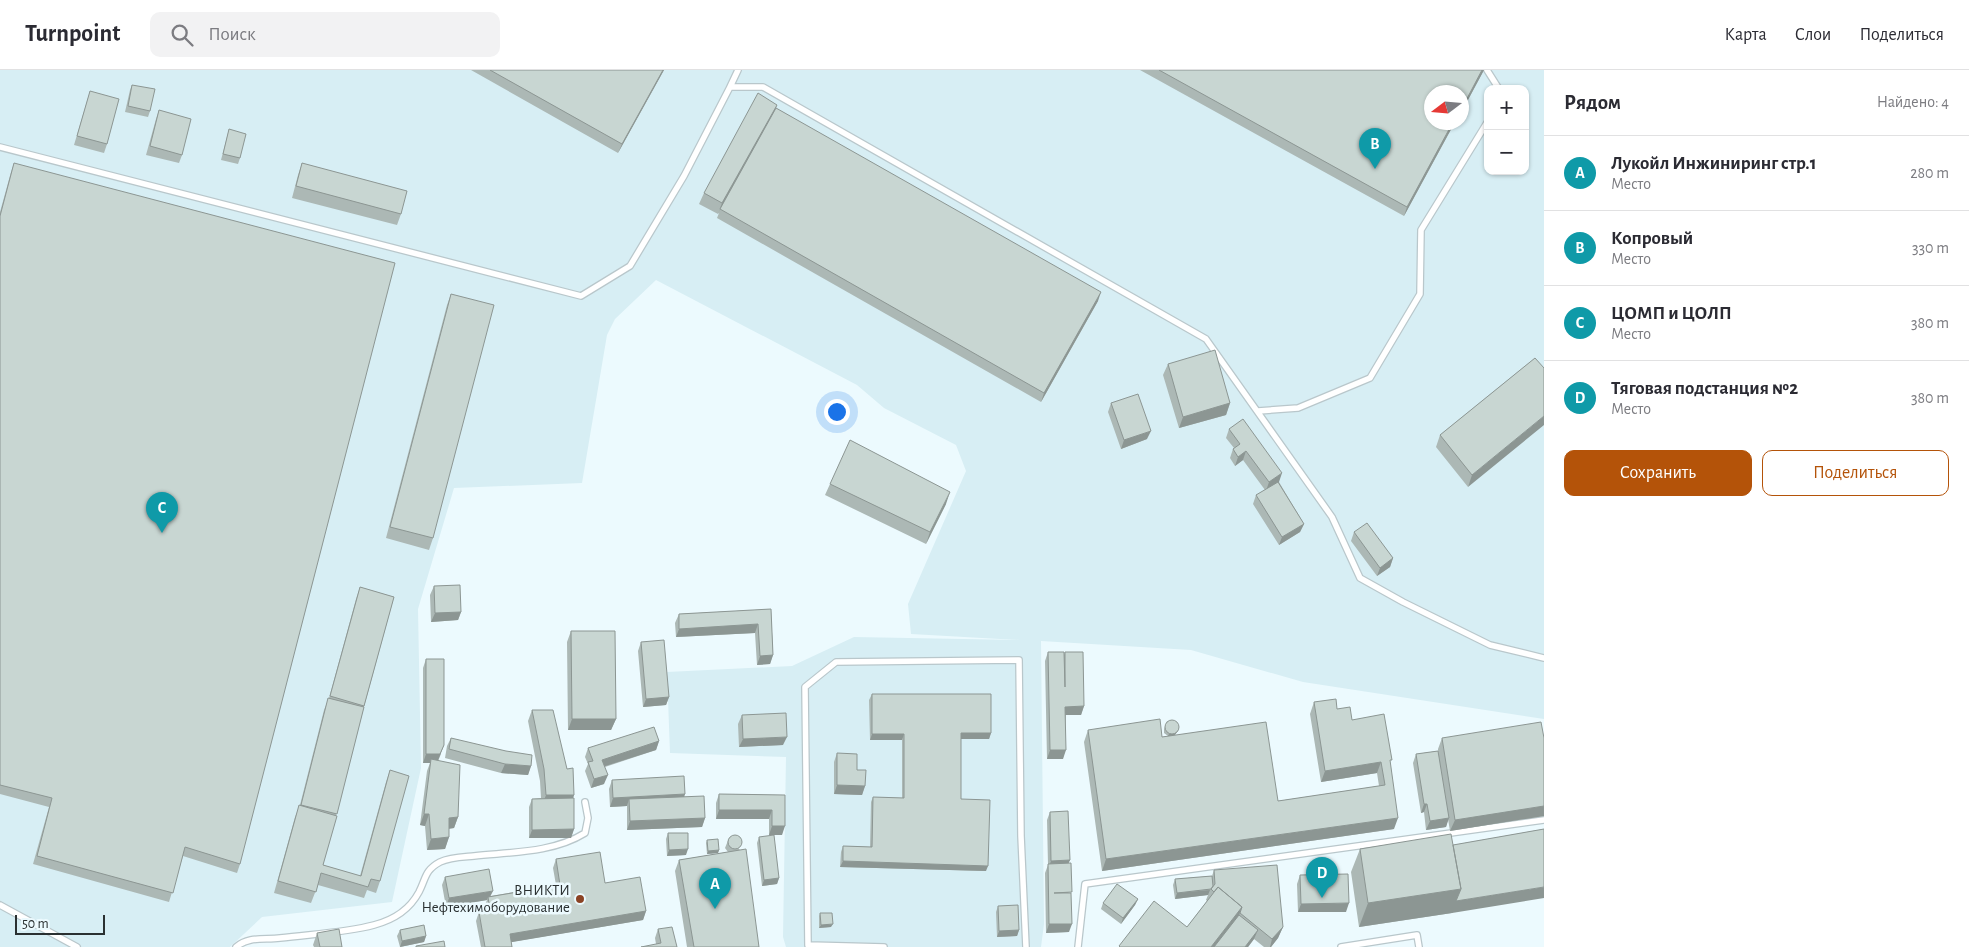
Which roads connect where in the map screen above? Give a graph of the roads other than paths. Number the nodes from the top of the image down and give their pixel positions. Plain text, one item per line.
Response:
1 (738, 70) edge
2 (1487, 70) edge
3 (1496, 85) edge
4 (730, 87) junction
5 (1484, 128) edge
6 (0, 147) edge
7 (1258, 411) junction
8 (1544, 658) edge
9 (584, 802) dead end
10 (1544, 820) edge
11 (0, 905) edge
12 (77, 947) edge
13 (236, 947) edge
14 (884, 947) edge
15 (1026, 947) edge
16 (1078, 947) edge
17 (1341, 947) edge
18 (1419, 947) edge

1 - 4 lane
2 - 3 lane
4 - 6 lane
4 - 7 lane
5 - 7 lane
7 - 8 lane
9 - 13 lane
10 - 16 lane
11 - 12 lane
14 - 15 lane
17 - 18 lane

